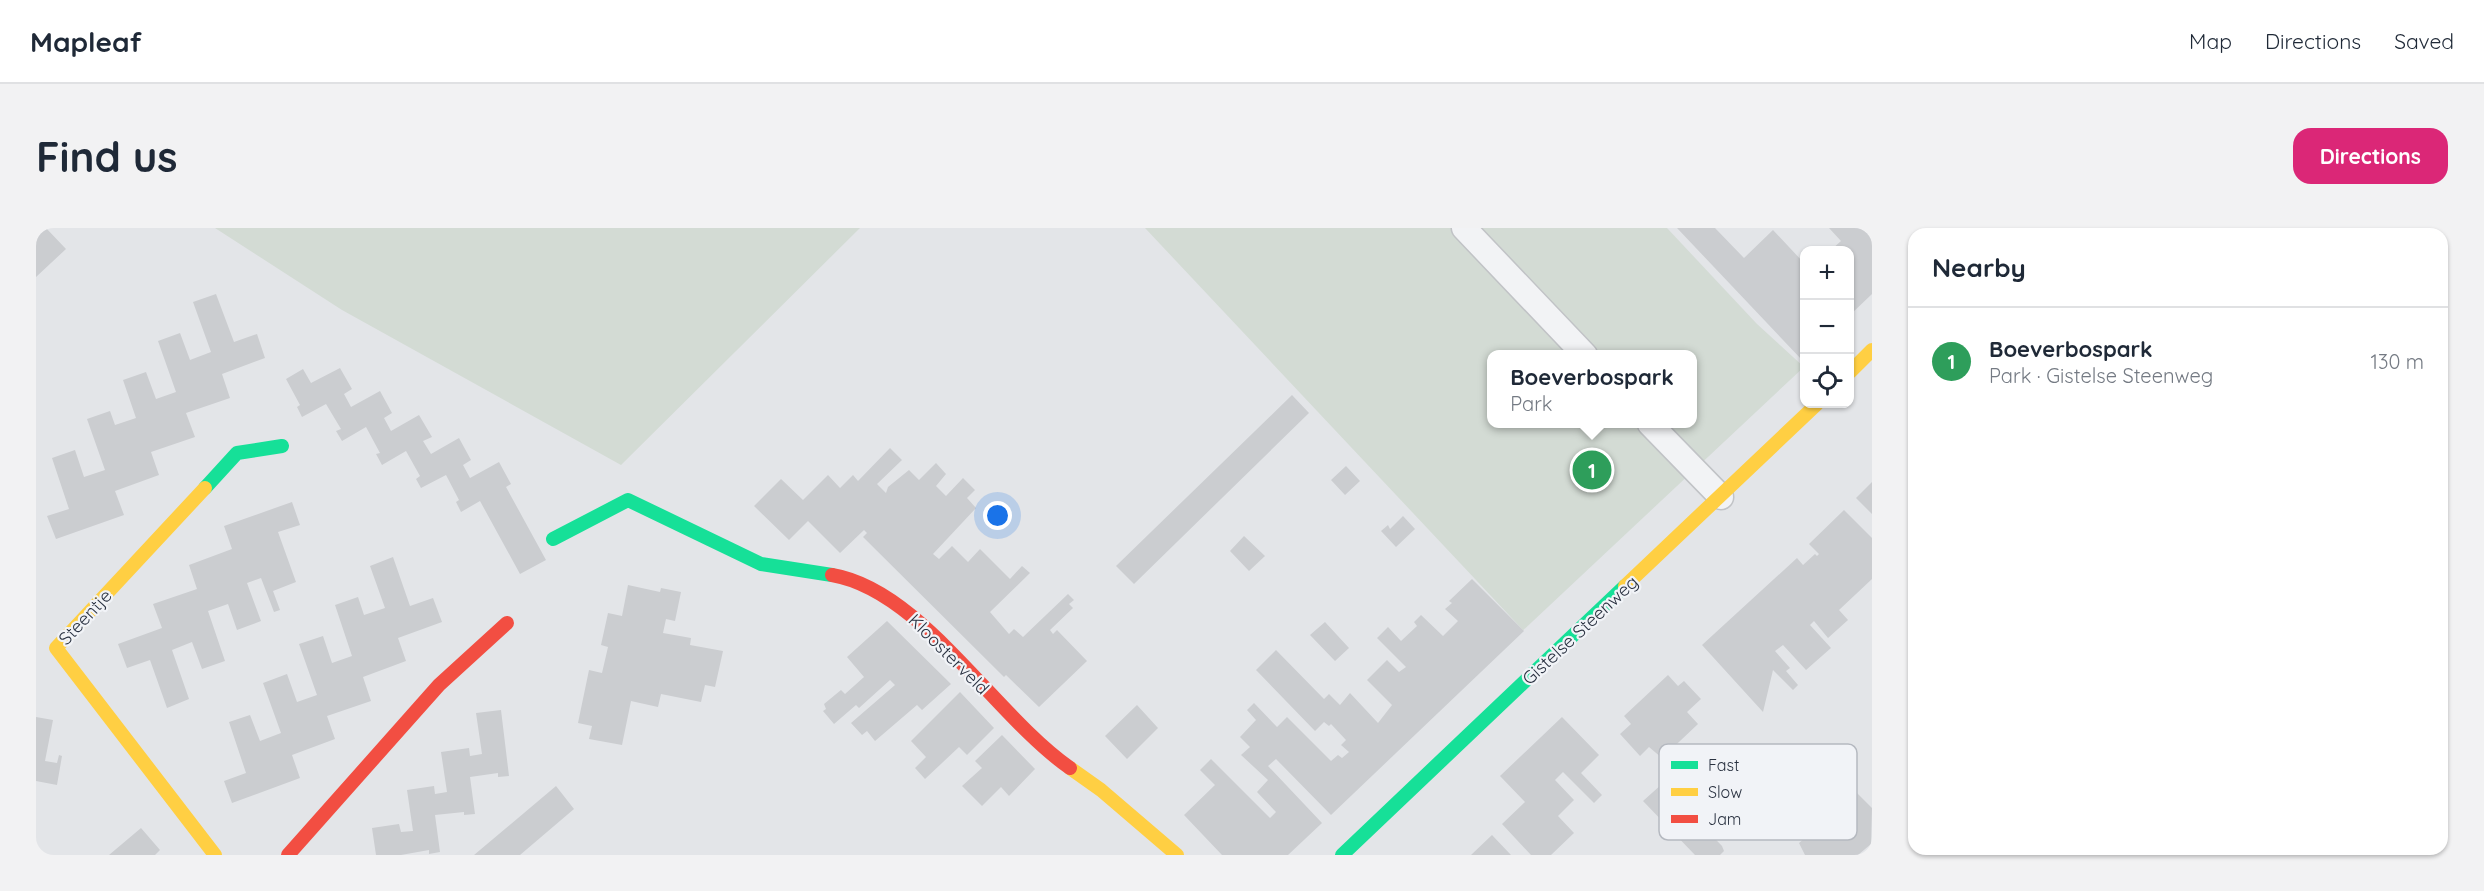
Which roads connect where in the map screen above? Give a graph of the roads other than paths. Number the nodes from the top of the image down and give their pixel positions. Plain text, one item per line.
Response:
1 (1464, 228) edge
2 (1581, 350) edge
3 (1872, 350) edge
4 (1854, 368) edge
5 (1813, 408) edge
6 (1655, 428) edge
7 (282, 446) dead end
8 (1721, 497) junction
9 (553, 539) dead end
10 (507, 623) dead end
11 (215, 855) edge
12 (288, 855) edge
13 (1177, 855) edge
14 (1342, 855) edge

1 - 2 street
3 - 4 street
5 - 8 street, Gistelse Steenweg
6 - 8 street
7 - 11 street, Steentje
8 - 14 street, Gistelse Steenweg
9 - 13 street, Kloosterveld
10 - 12 street

